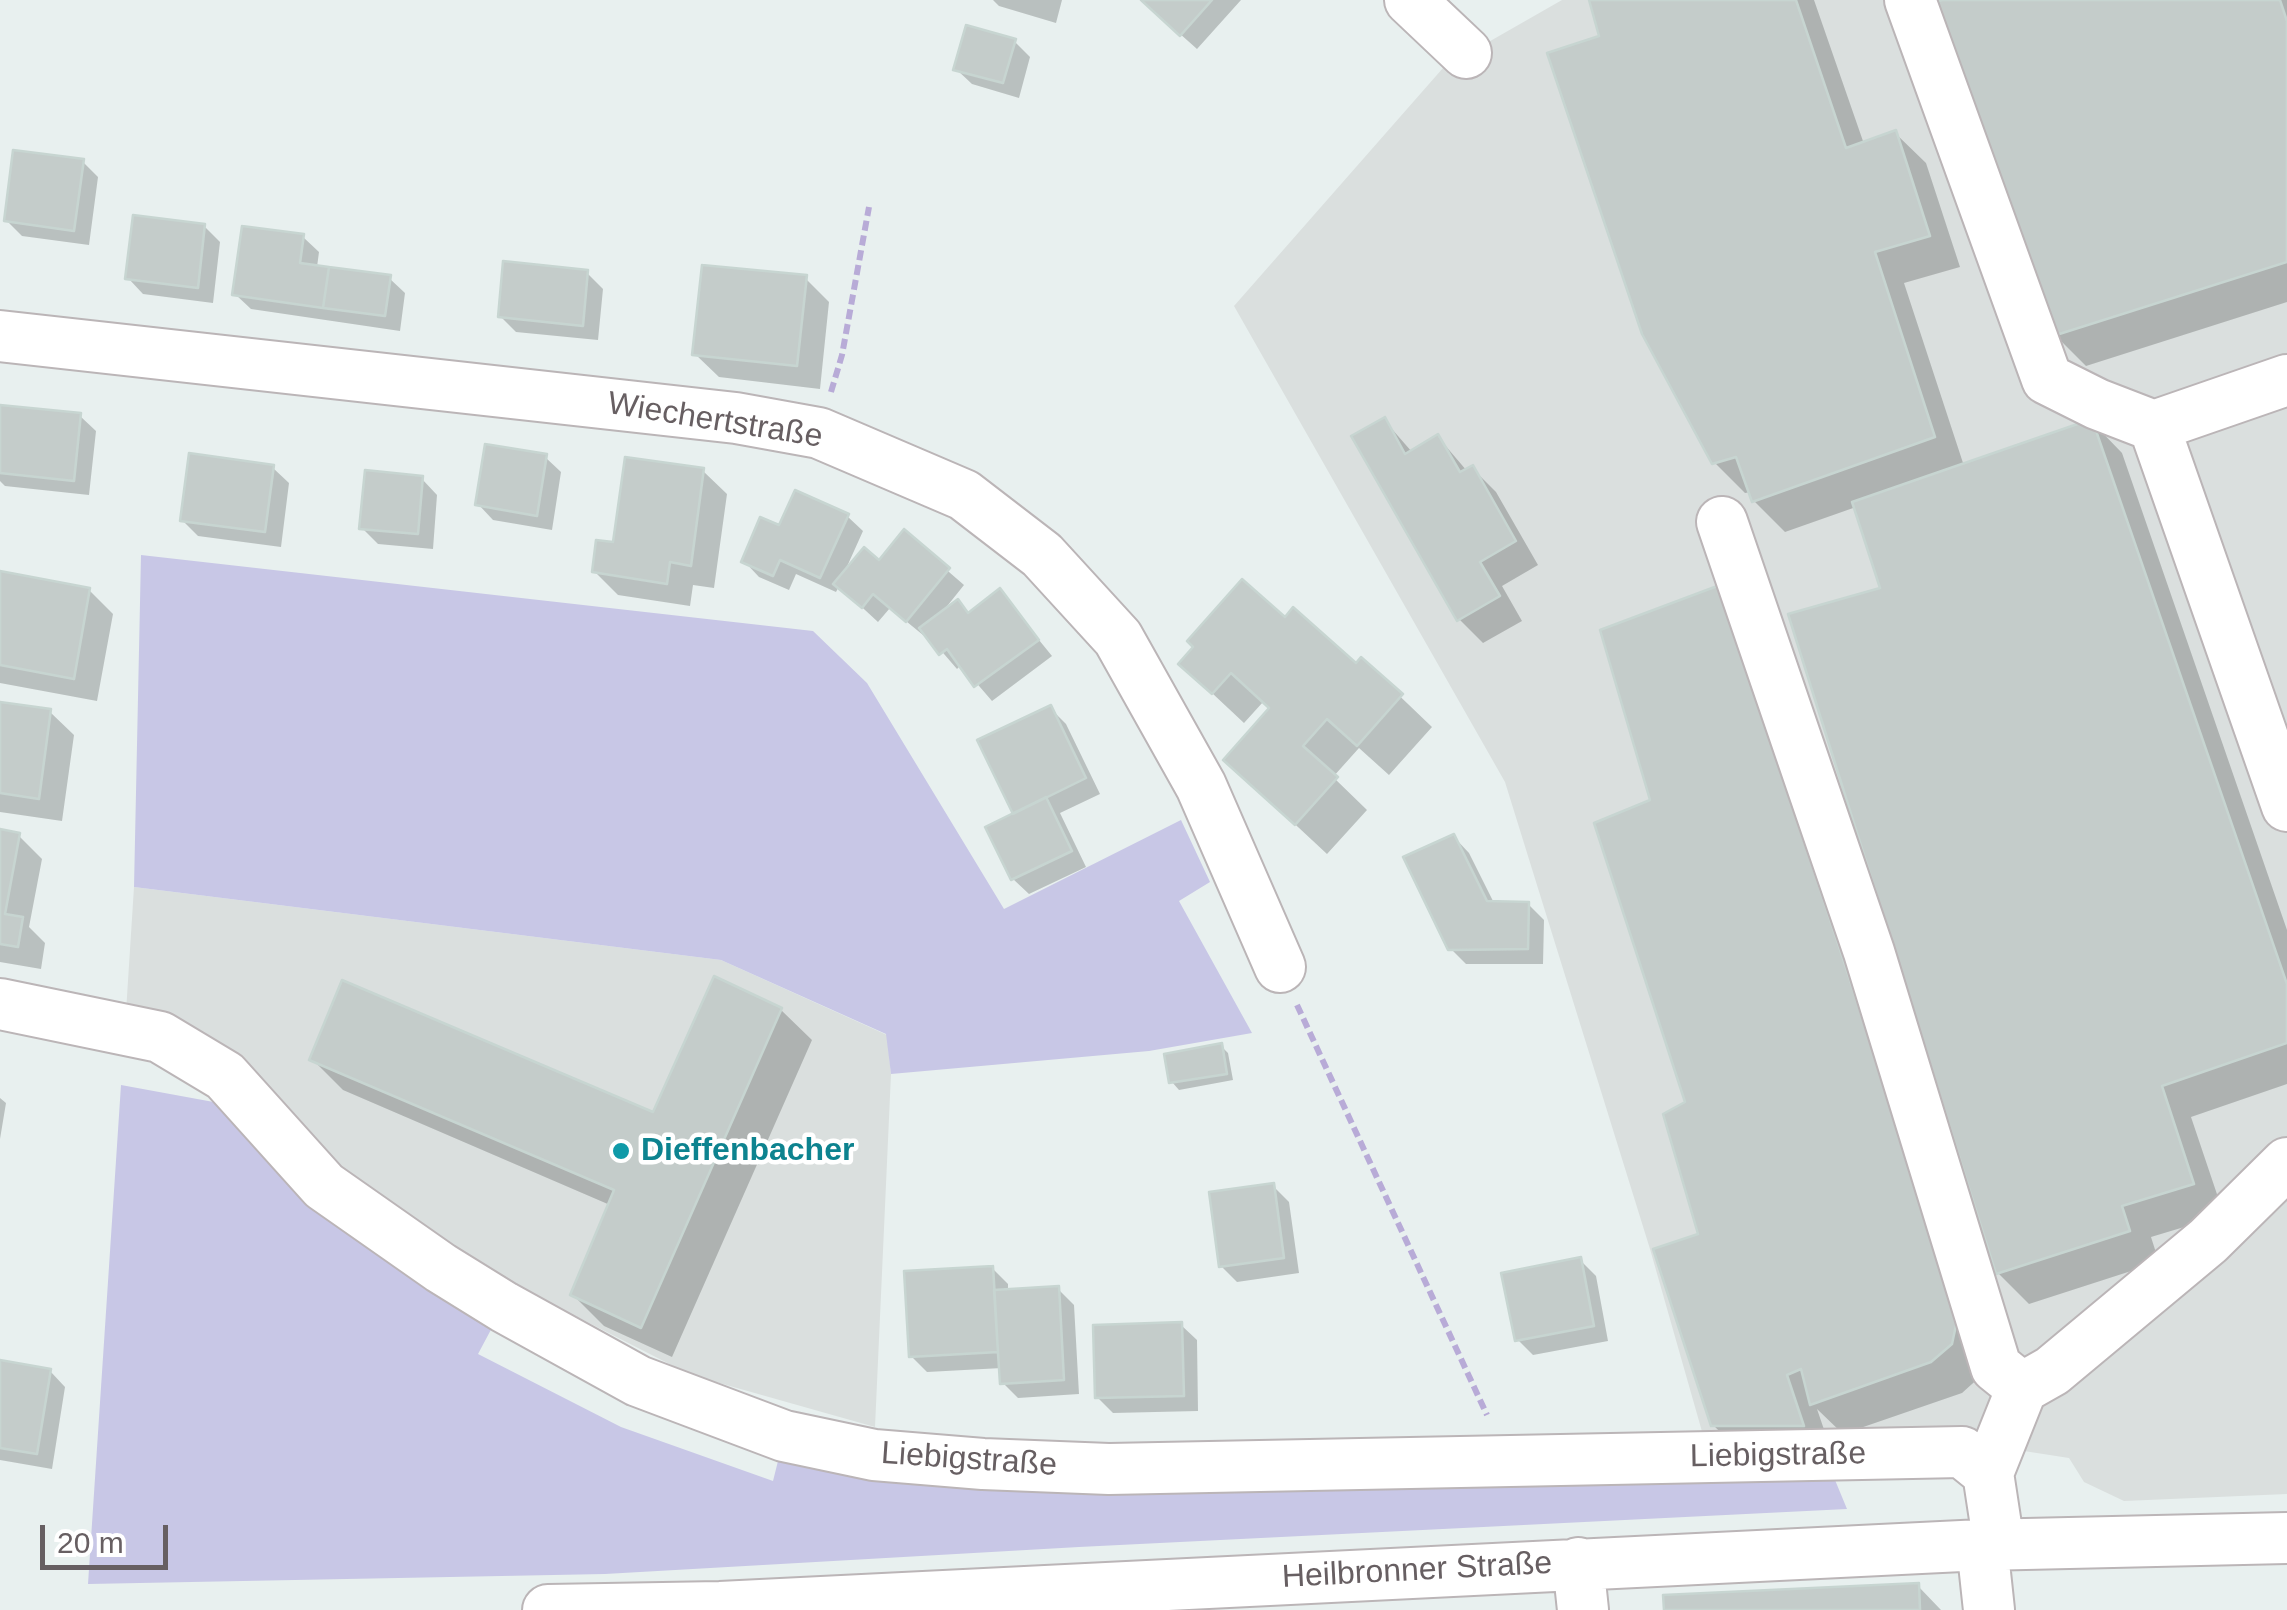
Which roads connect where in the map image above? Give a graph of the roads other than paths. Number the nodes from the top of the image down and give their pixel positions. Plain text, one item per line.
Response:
1 (1410, 0) edge
2 (1910, 0) edge
3 (1466, 53) dead end
4 (0, 336) edge
5 (2287, 380) edge
6 (2154, 426) junction
7 (1722, 522) dead end
8 (2287, 806) edge
9 (1280, 967) dead end
10 (0, 1004) edge
11 (2287, 1164) edge
12 (2022, 1388) junction
13 (1988, 1473) junction
14 (2287, 1538) edge
15 (1991, 1545) junction
16 (1581, 1586) edge
17 (1305, 1594) edge
18 (548, 1610) edge
19 (1989, 1610) edge

1 - 3 street
2 - 6 street
4 - 9 street, Wiechertstraße
5 - 6 street
6 - 8 street
7 - 12 street
10 - 13 street, Liebigstraße
11 - 12 street
12 - 13 street
13 - 15 street
14 - 15 street, Heilbronner Straße
15 - 16 street, Heilbronner Straße
15 - 19 street
16 - 17 street, Heilbronner Straße
17 - 18 street, Heilbronner Straße

